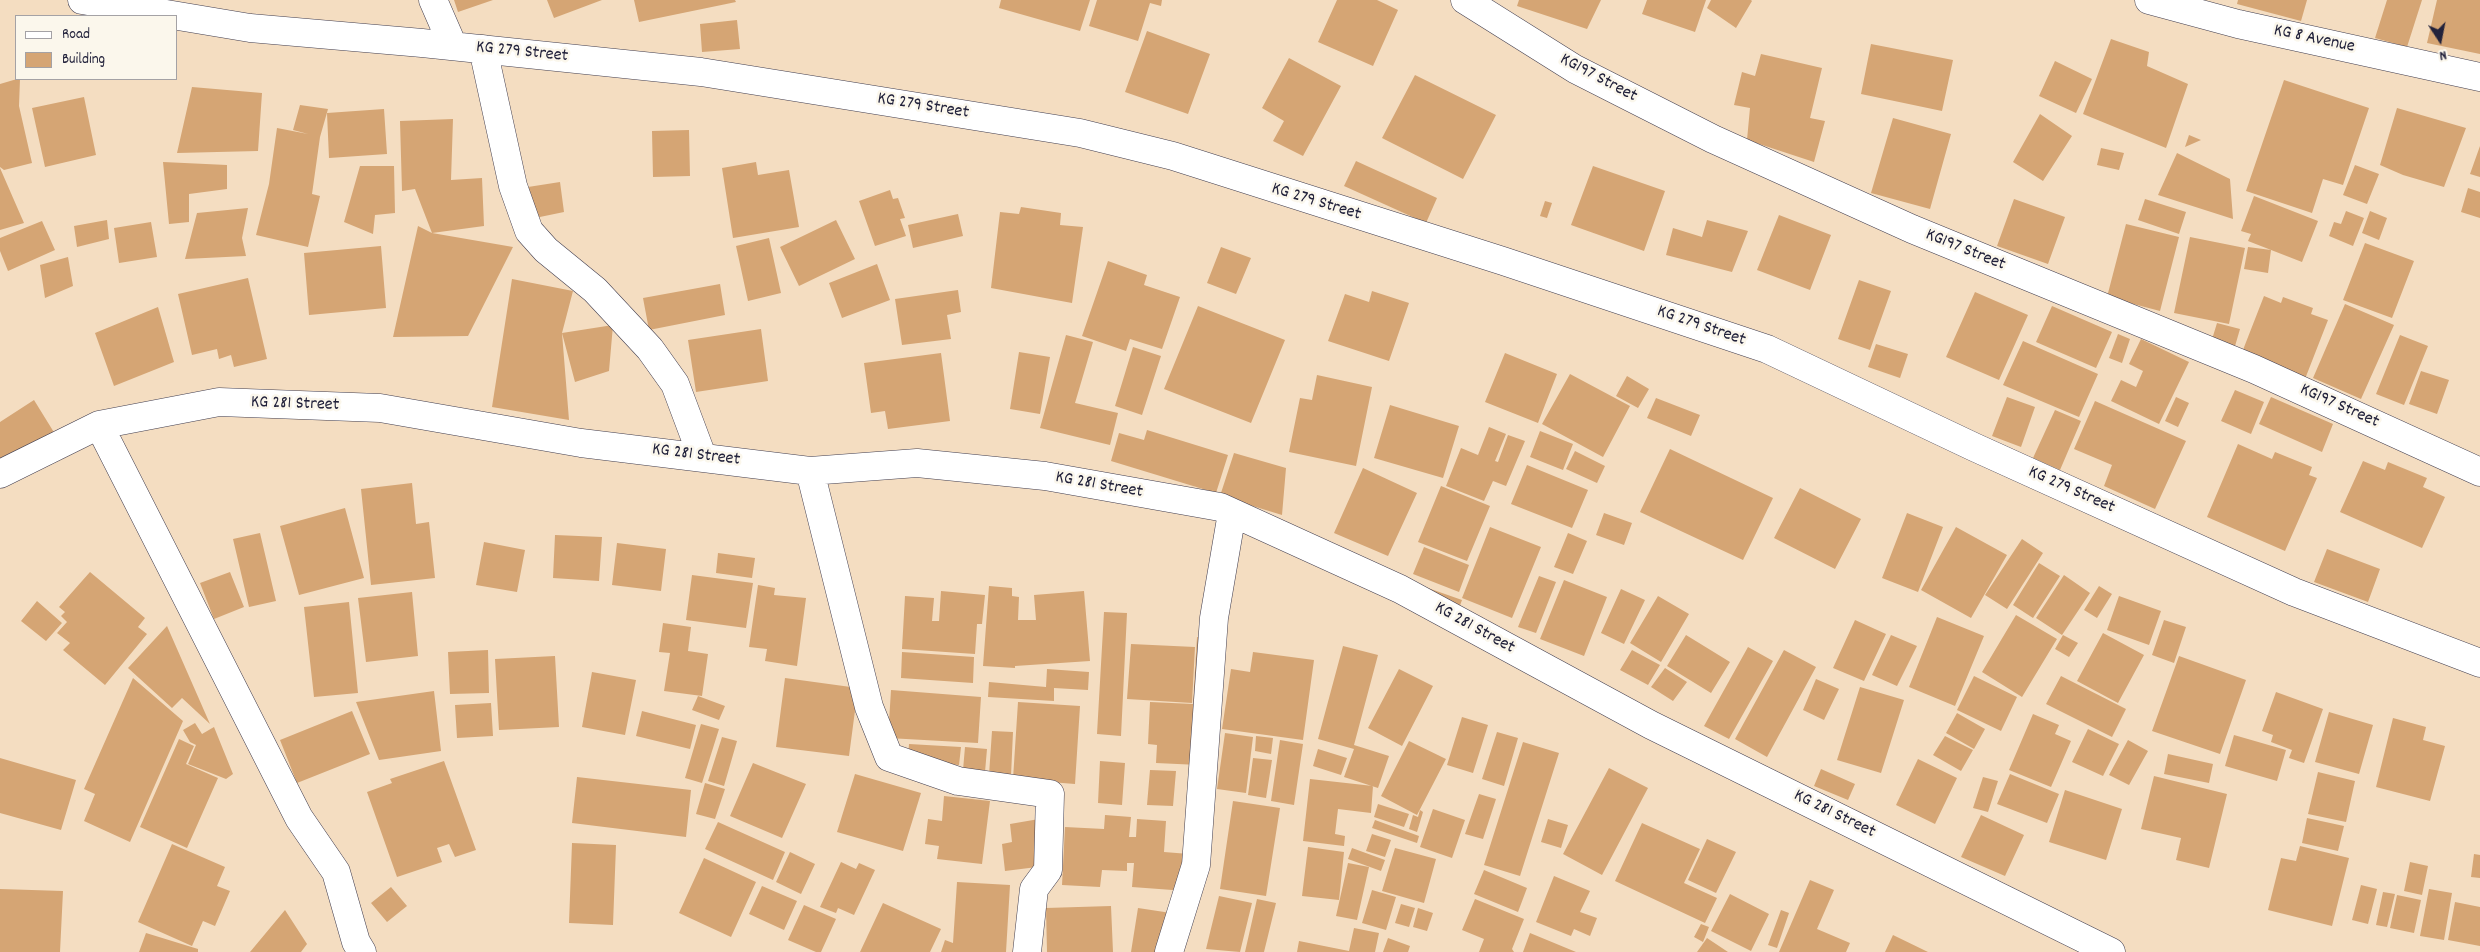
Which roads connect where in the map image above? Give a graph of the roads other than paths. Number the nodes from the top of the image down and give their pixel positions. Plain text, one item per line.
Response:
1 (82, 0) edge
2 (433, 0) edge
3 (1465, 0) edge
4 (2149, 0) edge
5 (172, 15) edge
6 (178, 16) edge
7 (453, 46) junction
8 (484, 49) junction
9 (2480, 77) edge
10 (99, 425) junction
11 (702, 456) junction
12 (2478, 464) edge
13 (810, 470) junction
14 (0, 474) edge
15 (1232, 513) junction
16 (2480, 663) edge
17 (362, 952) edge
18 (1027, 952) edge
19 (1169, 952) edge
20 (2111, 952) edge

1 - 5 street, KG 279 Street
2 - 7 street
3 - 12 street, KG197 Street
4 - 9 street, KG 8 Avenue
6 - 7 street, KG 279 Street
7 - 8 street, KG 279 Street
8 - 11 street
8 - 16 street, KG 279 Street
10 - 11 street, KG 281 Street
10 - 14 street, KG 281 Street
10 - 17 street
11 - 13 street, KG 281 Street
13 - 15 street, KG 281 Street
13 - 18 street
15 - 19 street
15 - 20 street, KG 281 Street

